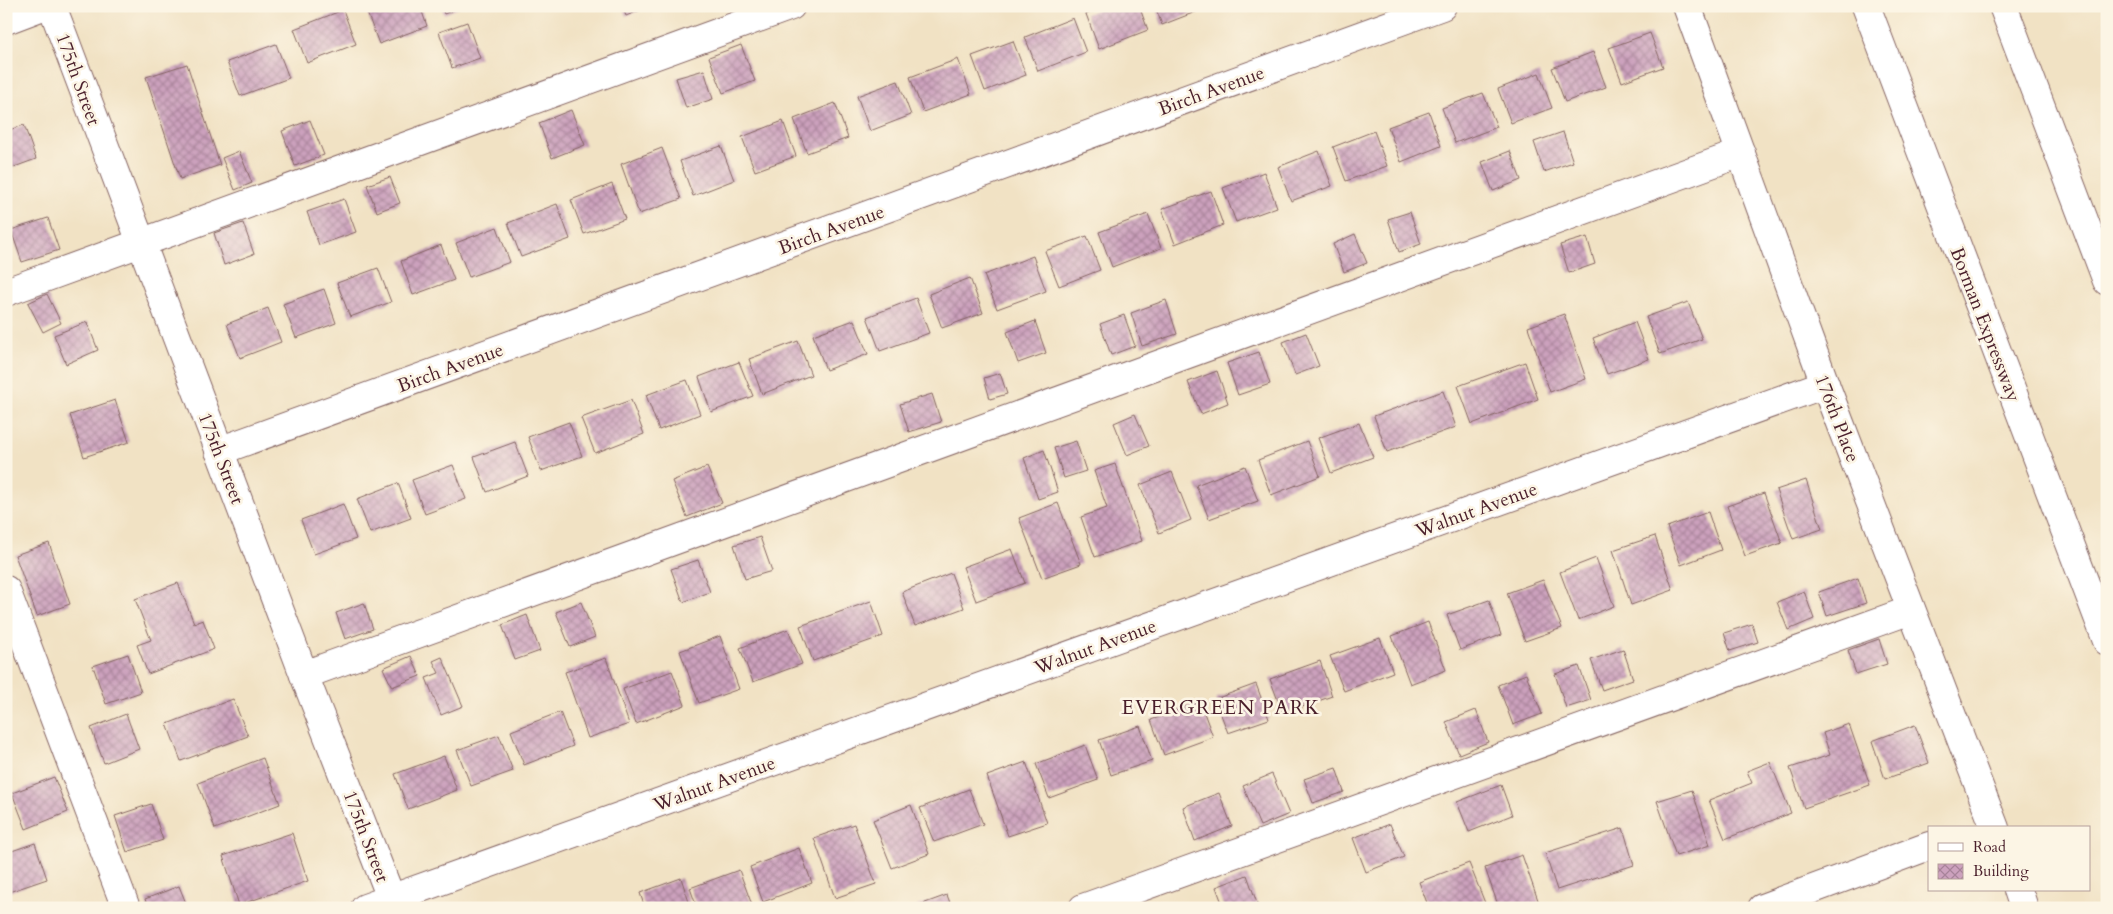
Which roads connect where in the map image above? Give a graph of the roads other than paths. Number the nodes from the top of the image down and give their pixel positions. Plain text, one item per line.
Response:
1 (43, 6) edge
2 (52, 6) edge
3 (791, 6) edge
4 (1442, 6) edge
5 (1687, 6) edge
6 (1866, 6) edge
7 (2003, 6) edge
8 (6, 20) edge
9 (1740, 153) junction
10 (140, 243) junction
11 (2107, 281) edge
12 (6, 292) edge
13 (1825, 384) junction
14 (220, 451) junction
15 (6, 590) edge
16 (1911, 610) junction
17 (2107, 641) edge
18 (304, 675) junction
19 (1989, 826) edge
20 (1928, 846) edge
21 (2019, 892) edge
22 (393, 903) edge
23 (126, 908) edge
24 (365, 908) edge
25 (1083, 908) edge
26 (1762, 908) edge
27 (2024, 908) edge

1 - 8 main road
2 - 10 main road, 175th Street
3 - 10 main road
4 - 14 main road, Birch Avenue
5 - 9 main road, 176th Place
6 - 17 main road, Borman Expressway
7 - 11 main road
9 - 13 main road, 176th Place
9 - 18 main road
10 - 12 main road
10 - 14 main road, 175th Street
13 - 16 main road, 176th Place
13 - 22 main road, Walnut Avenue
14 - 18 main road, 175th Street
15 - 23 main road
16 - 19 main road, 176th Place
16 - 25 main road
18 - 22 main road, 175th Street
20 - 26 main road
21 - 27 main road
22 - 24 main road, Walnut Avenue

